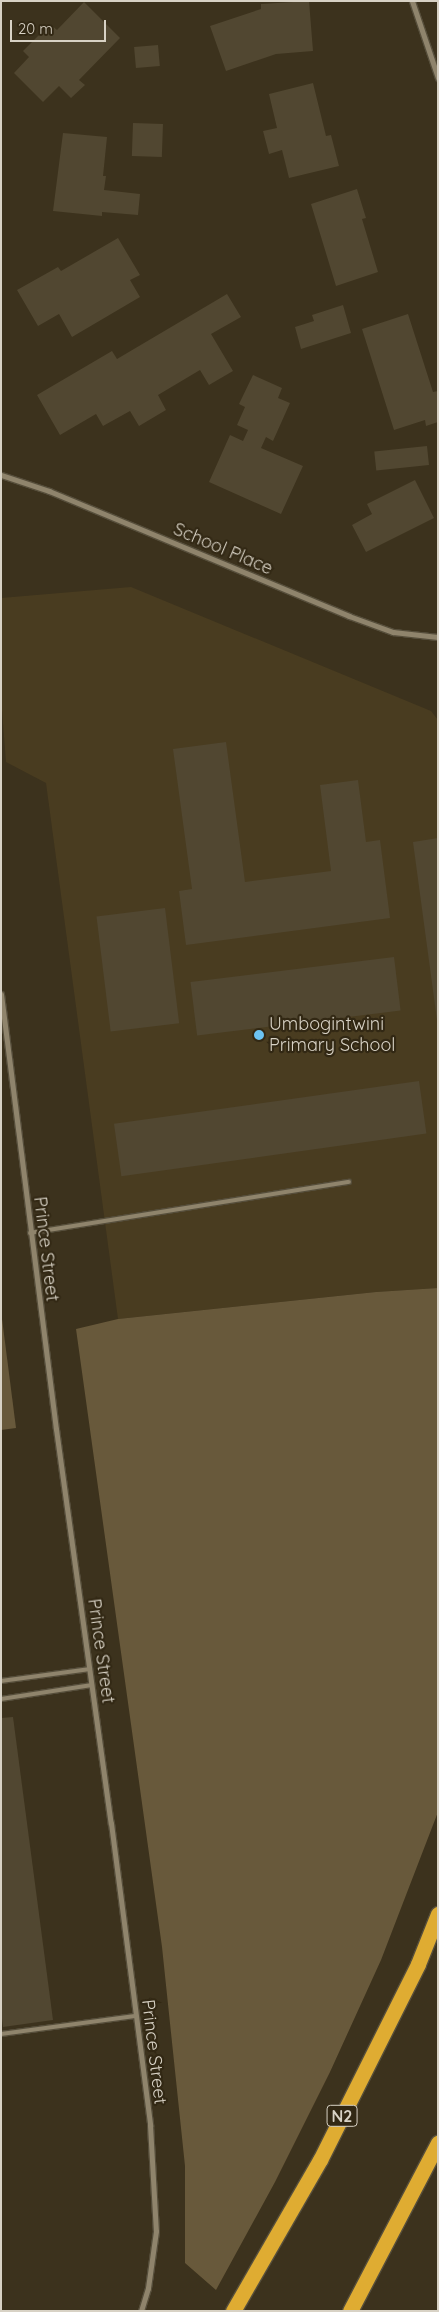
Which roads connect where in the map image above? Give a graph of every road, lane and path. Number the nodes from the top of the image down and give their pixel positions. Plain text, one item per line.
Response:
1 (412, 1) edge
2 (438, 78) edge
3 (1, 475) edge
4 (438, 638) edge
5 (1, 994) edge
6 (350, 1182) dead end
7 (30, 1233) junction
8 (90, 1669) junction
9 (1, 1680) edge
10 (92, 1685) junction
11 (1, 1699) edge
12 (438, 1914) edge
13 (135, 2016) junction
14 (1, 2034) edge
15 (438, 2143) edge
16 (141, 2311) edge
17 (233, 2311) edge
18 (350, 2311) edge

1 - 2 street
3 - 4 street, School Place
5 - 7 street, Prince Street
6 - 7 lane
7 - 8 street, Prince Street
8 - 9 lane
8 - 10 street, Prince Street
10 - 11 lane
10 - 13 street, Prince Street
12 - 17 highway, N2
13 - 14 lane
13 - 16 street, Prince Street
15 - 18 highway

